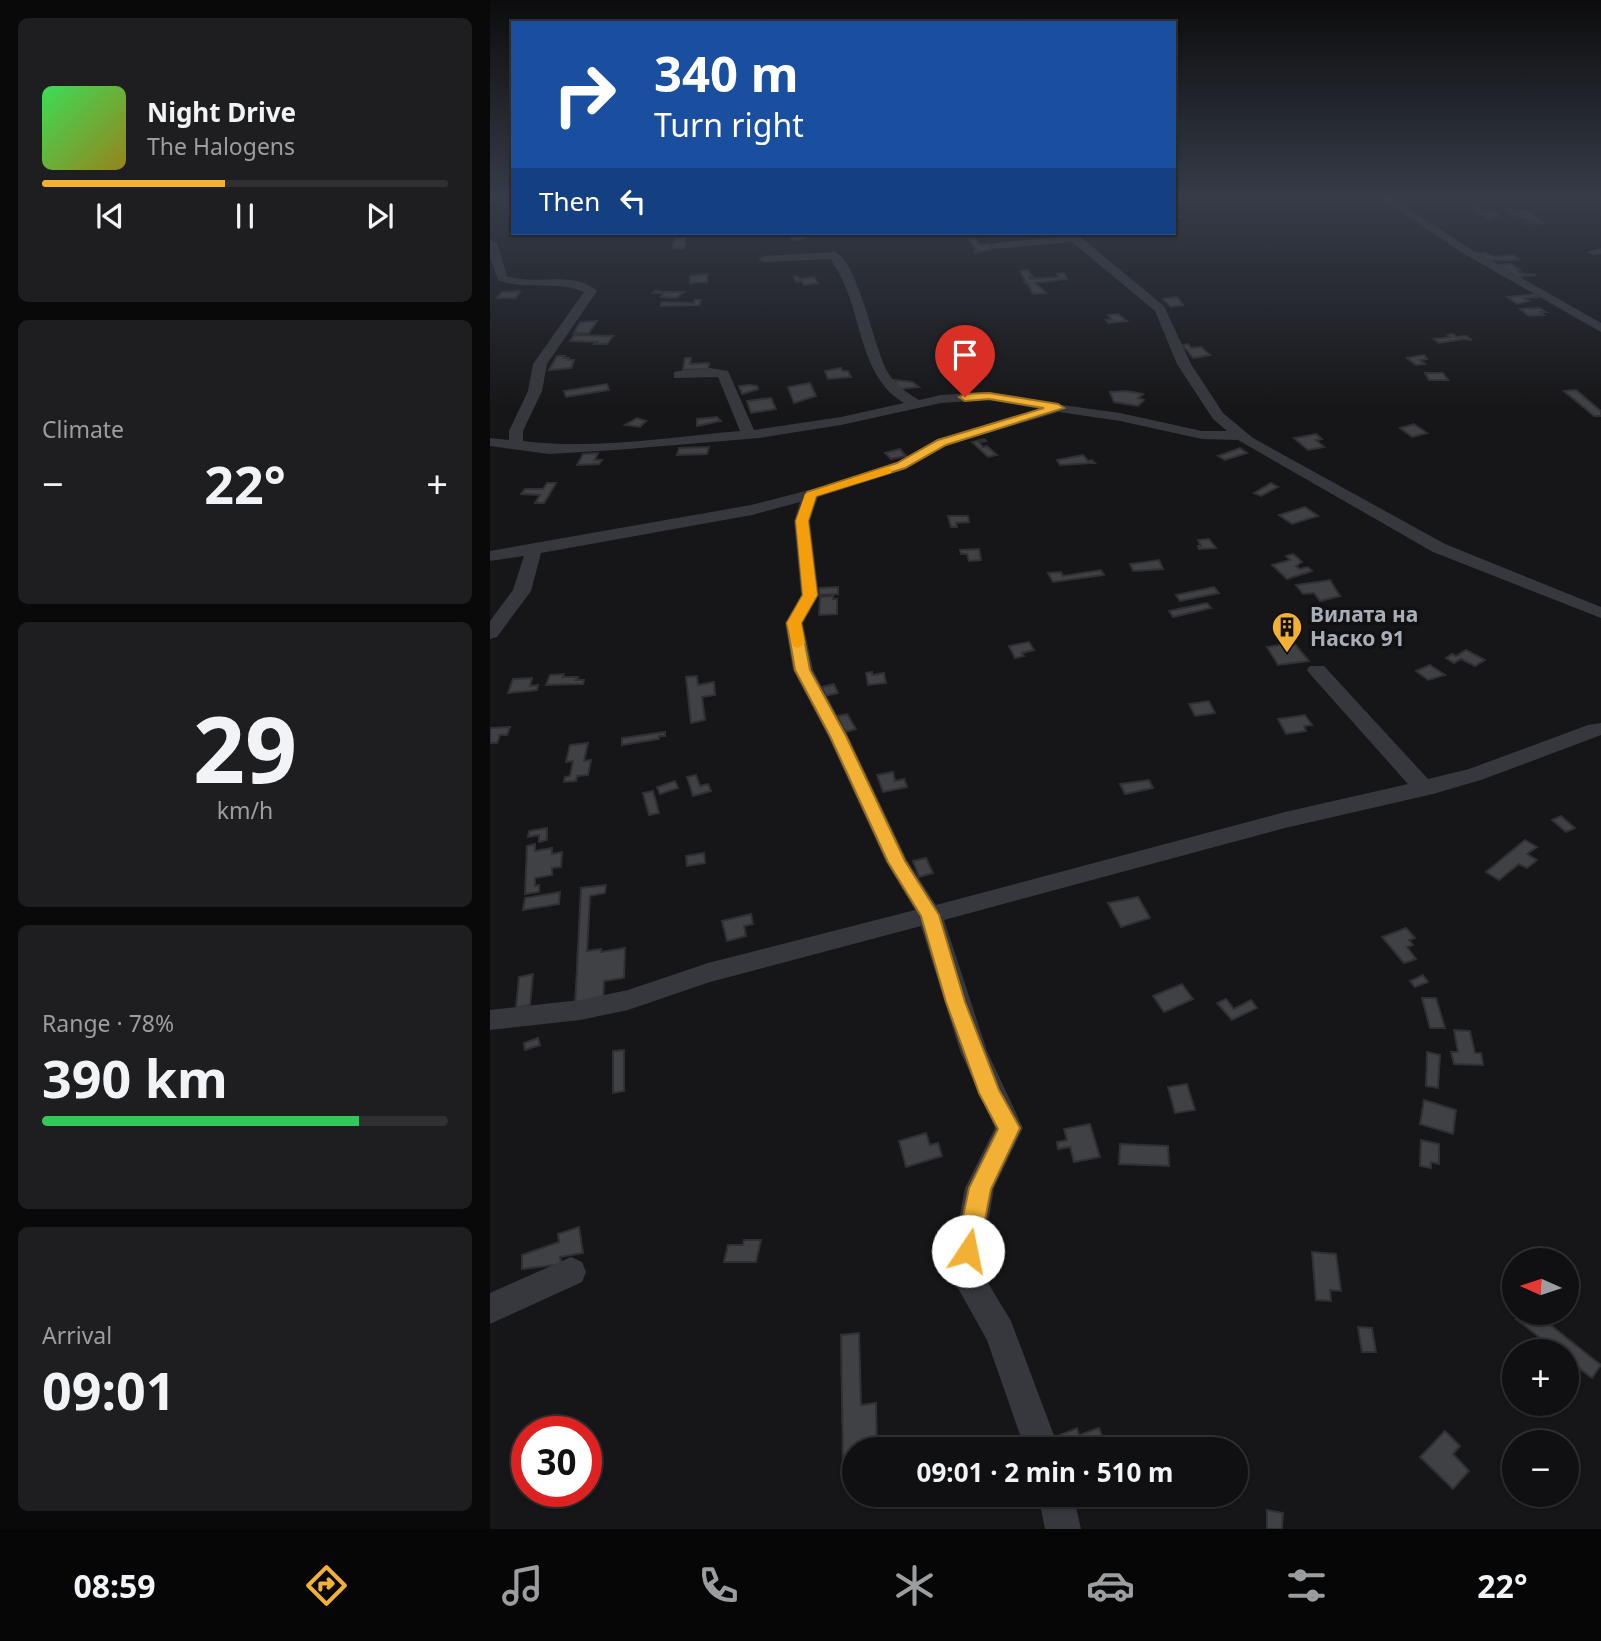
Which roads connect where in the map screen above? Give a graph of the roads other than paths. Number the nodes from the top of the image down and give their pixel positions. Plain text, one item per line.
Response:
1 (499, 267) edge
2 (842, 267) edge
3 (1112, 267) edge
4 (1495, 267) edge
5 (1601, 328) edge
6 (679, 375) dead end
7 (917, 404) junction
8 (1058, 408) junction
9 (749, 435) junction
10 (1243, 436) junction
11 (490, 442) edge
12 (516, 445) junction
13 (811, 494) junction
14 (534, 549) junction
15 (490, 556) edge
16 (1601, 613) edge
17 (490, 633) edge
18 (1317, 670) dead end
19 (1601, 729) edge
20 (1425, 789) junction
21 (930, 915) junction
22 (490, 1020) edge
23 (571, 1272) dead end
24 (490, 1309) edge
25 (1038, 1437) edge
26 (1058, 1507) edge
27 (1063, 1529) edge

1 - 12 street
2 - 7 street
3 - 10 street
4 - 5 street
6 - 9 street
7 - 8 street
7 - 9 street
8 - 10 street
8 - 13 street
9 - 12 street
10 - 16 street
11 - 12 street
13 - 14 street
13 - 21 street
14 - 15 street
14 - 17 street
18 - 20 street
19 - 20 street
20 - 21 street
21 - 22 street
21 - 25 street
23 - 24 street
26 - 27 street

